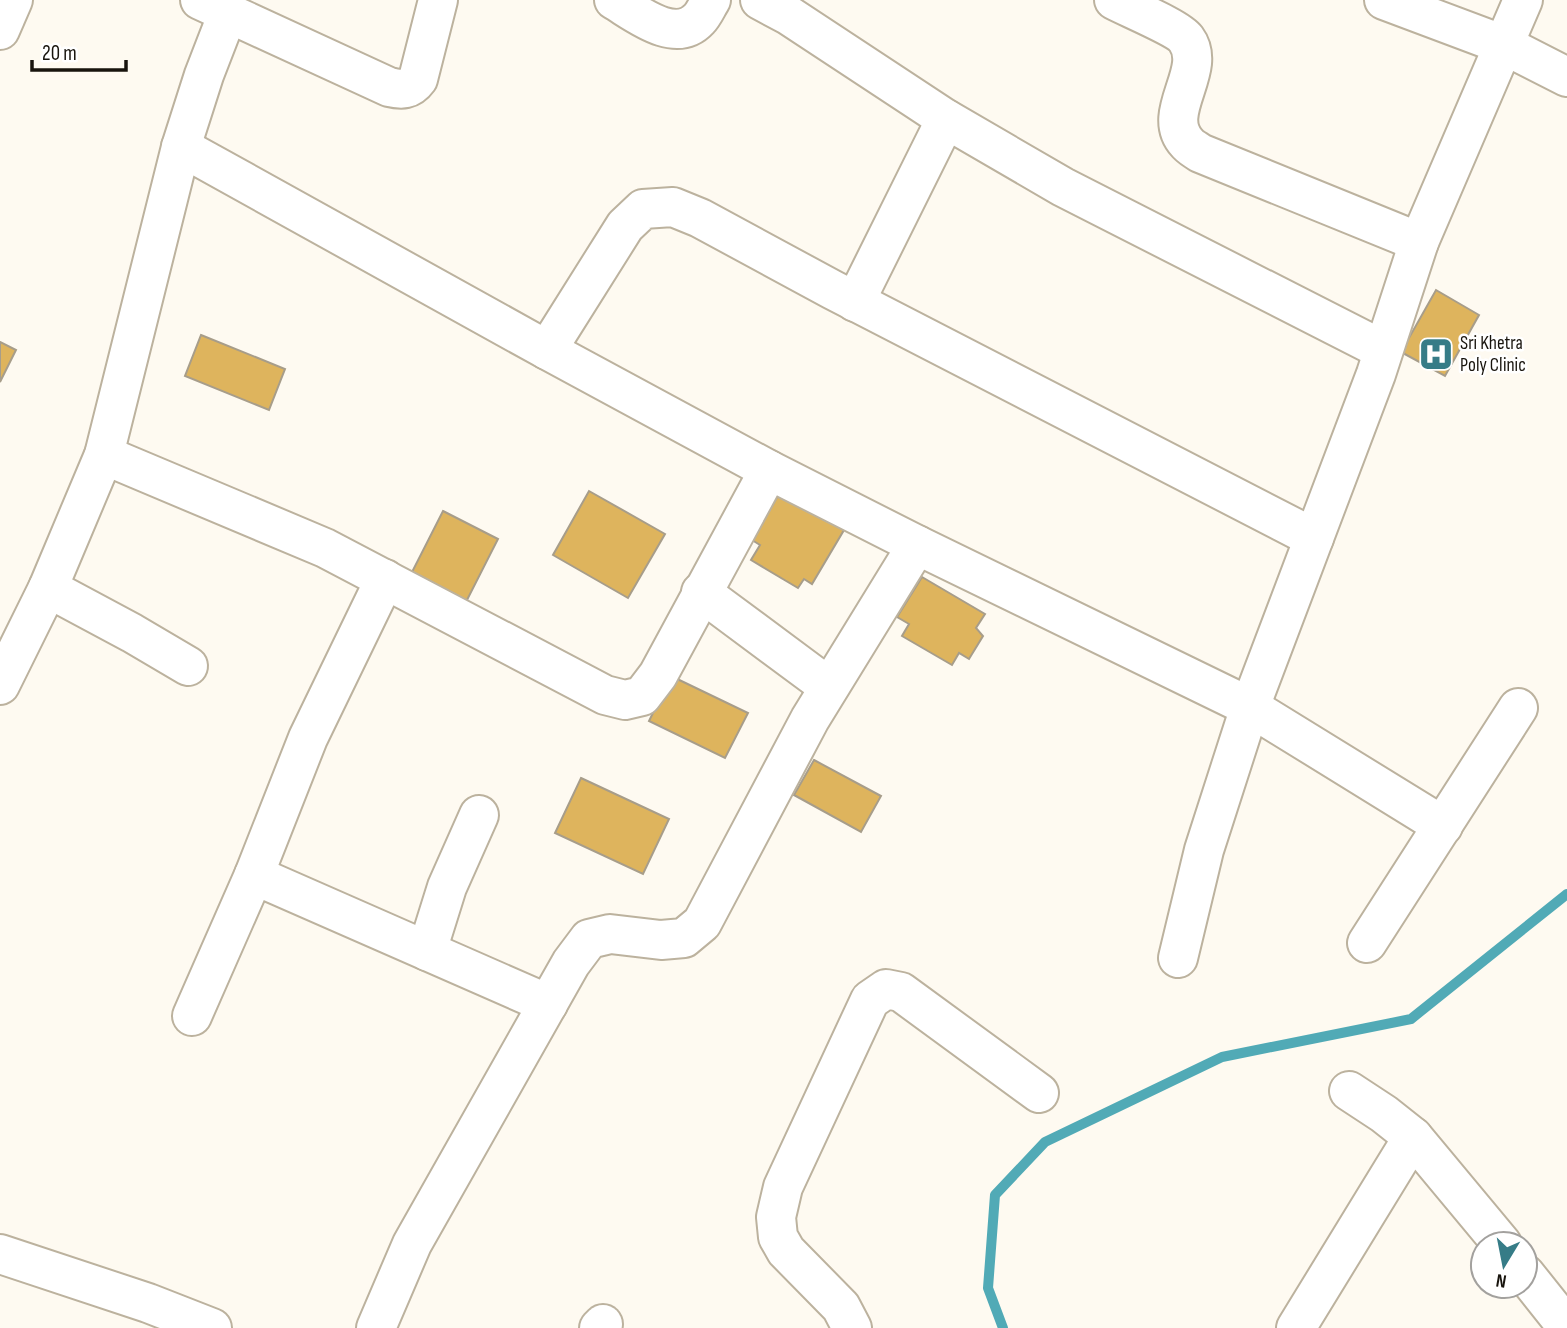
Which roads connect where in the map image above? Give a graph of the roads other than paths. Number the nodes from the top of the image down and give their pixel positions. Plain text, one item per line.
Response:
1 (13, 0) edge
2 (438, 0) edge
3 (614, 0) edge
4 (711, 0) edge
5 (760, 0) edge
6 (1114, 0) edge
7 (1384, 0) edge
8 (1523, 0) edge
9 (214, 6) edge
10 (0, 30) edge
11 (1504, 45) junction
12 (1567, 77) edge
13 (946, 119) junction
14 (181, 147) junction
15 (1419, 242) junction
16 (855, 302) junction
17 (547, 350) junction
18 (1383, 350) junction
19 (104, 455) junction
20 (769, 470) junction
21 (1314, 538) junction
22 (917, 545) junction
23 (385, 579) junction
24 (48, 588) junction
25 (702, 592) junction
26 (188, 666) dead end
27 (0, 685) edge
28 (829, 687) junction
29 (1250, 707) junction
30 (1518, 708) dead end
31 (479, 815) dead end
32 (1443, 826) junction
33 (254, 875) junction
34 (1367, 943) dead end
35 (427, 951) junction
36 (1178, 958) dead end
37 (548, 1004) junction
38 (192, 1016) dead end
39 (1349, 1091) dead end
40 (1039, 1093) dead end
41 (1413, 1137) junction
42 (1490, 1230) edge
43 (0, 1254) edge
44 (1539, 1292) edge
45 (1567, 1323) edge
46 (212, 1328) edge
47 (376, 1328) edge
48 (852, 1328) edge
49 (1296, 1328) edge

1 - 10 street
2 - 9 street
3 - 4 street
5 - 13 street
6 - 15 street
7 - 11 street
8 - 11 street
9 - 14 street
11 - 12 street
11 - 15 street
13 - 16 street
13 - 18 street
14 - 17 street
14 - 19 street
15 - 18 street
16 - 17 street
16 - 21 street
17 - 20 street
18 - 21 street
19 - 23 street
19 - 24 street
20 - 22 street
20 - 25 street
21 - 29 street
22 - 28 street
22 - 29 street
23 - 25 street
23 - 33 street
24 - 26 street
24 - 27 street
25 - 28 street
28 - 37 street
29 - 32 street
29 - 36 street
30 - 32 street
31 - 35 street
32 - 34 street
33 - 35 street
33 - 38 street
35 - 37 street
37 - 47 street
39 - 41 street
40 - 48 street
41 - 42 street
41 - 49 street
43 - 46 street
44 - 45 street

